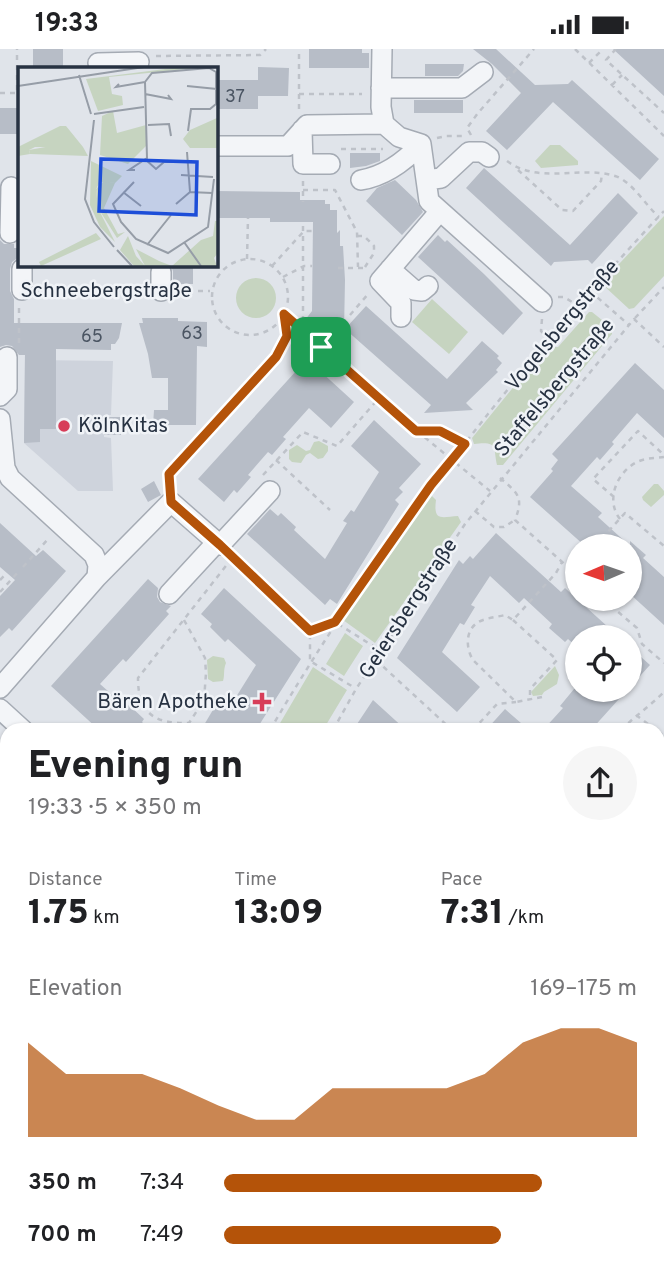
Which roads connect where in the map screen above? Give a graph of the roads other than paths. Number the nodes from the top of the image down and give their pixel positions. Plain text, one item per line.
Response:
1 (382, 49) edge
2 (139, 59) edge
3 (98, 63) dead end
4 (483, 72) dead end
5 (381, 91) junction
6 (384, 124) junction
7 (301, 135) junction
8 (421, 144) junction
9 (217, 146) edge
10 (495, 157) road end
11 (330, 164) dead end
12 (361, 180) dead end
13 (427, 180) junction
14 (300, 183) road end
15 (10, 187) edge
16 (440, 211) junction
17 (10, 233) dead end
18 (22, 269) dead end
19 (385, 275) junction
20 (428, 286) dead end
21 (22, 290) road end
22 (542, 302) dead end
23 (401, 317) dead end
24 (7, 357) dead end
25 (0, 396) edge
26 (0, 432) edge
27 (263, 486) road end
28 (223, 548) junction
29 (97, 577) junction
30 (169, 594) dead end
31 (0, 688) edge
32 (0, 709) edge
33 (15, 723) edge

1 - 5 street
2 - 3 street
4 - 5 street
5 - 6 street
6 - 7 street
6 - 8 street
7 - 9 street
7 - 11 street
7 - 14 street
8 - 12 street
8 - 13 street, Vogelsbergstraße
10 - 13 street
13 - 16 street, Vogelsbergstraße
15 - 17 street
16 - 19 street
16 - 22 street, Vogelsbergstraße
18 - 21 street
19 - 20 street
19 - 23 street
24 - 25 street
26 - 29 street
27 - 28 street
28 - 29 street
28 - 30 street
29 - 31 street
32 - 33 street

